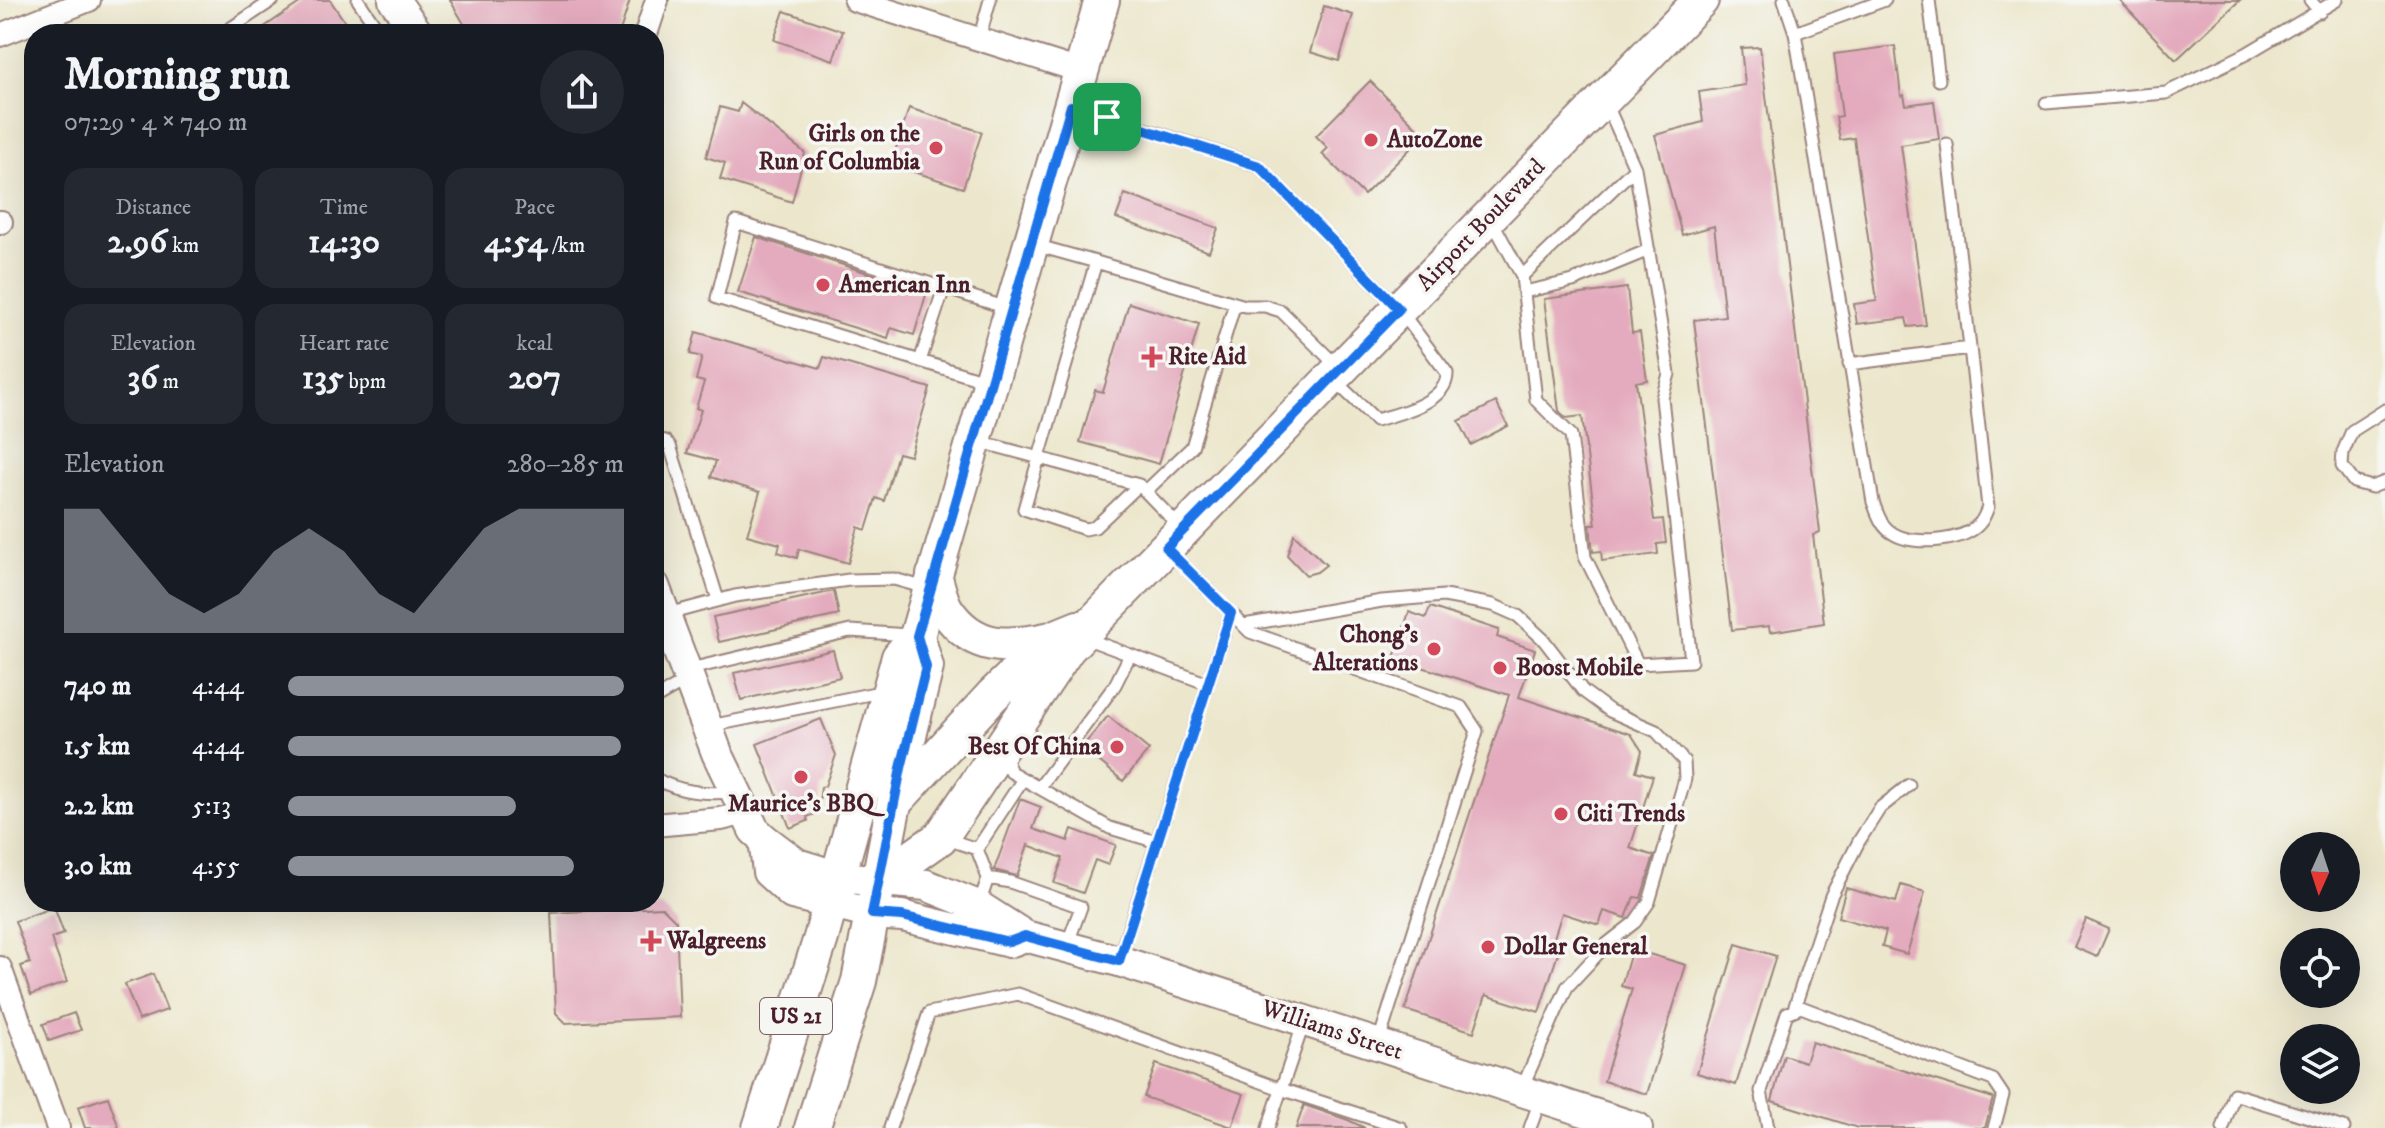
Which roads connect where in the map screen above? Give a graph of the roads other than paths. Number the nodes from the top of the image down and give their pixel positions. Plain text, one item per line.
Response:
1 (89, 0) edge
2 (273, 0) edge
3 (358, 0) edge
4 (394, 0) edge
5 (657, 0) edge
6 (855, 0) edge
7 (990, 0) edge
8 (1102, 0) edge
9 (1701, 0) edge
10 (1784, 0) edge
11 (1885, 0) edge
12 (1929, 0) edge
13 (2310, 0) edge
14 (2337, 0) edge
15 (2320, 12) junction
16 (28, 24) edge
17 (237, 24) edge
18 (374, 24) edge
19 (411, 24) edge
20 (649, 24) edge
21 (24, 26) edge
22 (1795, 33) junction
23 (0, 35) edge
24 (979, 39) junction
25 (1080, 71) junction
26 (1939, 80) dead end
27 (1604, 99) junction
28 (2046, 103) dead end
29 (1071, 106) junction
30 (1947, 144) dead end
31 (1635, 168) junction
32 (1490, 216) junction
33 (1030, 244) junction
34 (1649, 250) junction
35 (1096, 262) junction
36 (1522, 276) junction
37 (944, 288) junction
38 (1524, 292) junction
39 (1235, 303) junction
40 (1399, 309) junction
41 (1011, 310) junction
42 (1970, 348) junction
43 (920, 361) junction
44 (1849, 364) junction
45 (1336, 374) junction
46 (990, 383) junction
47 (2385, 410) edge
48 (973, 439) junction
49 (664, 441) edge
50 (1038, 457) junction
51 (2385, 482) edge
52 (1142, 488) junction
53 (1175, 539) junction
54 (932, 582) junction
55 (664, 600) edge
56 (718, 600) junction
57 (1231, 613) junction
58 (664, 614) edge
59 (1244, 625) junction
60 (1074, 633) junction
61 (917, 636) junction
62 (1130, 655) junction
63 (686, 676) junction
64 (1208, 684) junction
65 (890, 690) junction
66 (664, 692) edge
67 (706, 727) junction
68 (1001, 750) junction
69 (1023, 779) junction
70 (664, 783) edge
71 (1909, 785) dead end
72 (1039, 788) junction
73 (741, 802) junction
74 (894, 802) junction
75 (664, 824) edge
76 (941, 837) junction
77 (1157, 842) junction
78 (977, 849) junction
79 (835, 890) junction
80 (983, 892) junction
81 (889, 898) junction
82 (1025, 936) junction
83 (1067, 947) junction
84 (1119, 961) junction
85 (0, 968) edge
86 (1794, 1009) junction
87 (1305, 1021) junction
88 (1378, 1045) junction
89 (1281, 1089) junction
90 (1531, 1094) junction
91 (1772, 1127) edge
92 (58, 1128) edge
93 (760, 1128) edge
94 (812, 1128) edge
95 (890, 1128) edge
96 (1268, 1128) edge
97 (1401, 1128) edge
98 (1530, 1128) edge
99 (1637, 1128) edge
100 (1994, 1128) edge
101 (2223, 1128) edge
102 (2344, 1128) edge

1 - 16 street
2 - 17 lane
3 - 18 lane
4 - 19 street
5 - 20 street
6 - 24 street
7 - 24 lane
8 - 25 main road, US 21
9 - 27 main road, Airport Boulevard
10 - 22 lane
11 - 22 lane
12 - 26 lane
13 - 15 lane
14 - 15 lane
15 - 28 lane
21 - 23 street
22 - 44 lane
24 - 25 street
25 - 29 main road, US 21
27 - 31 lane
27 - 32 main road, Airport Boulevard
29 - 33 main road, US 21
29 - 40 lane
30 - 42 lane
31 - 34 lane
31 - 36 lane
32 - 36 lane
32 - 40 main road, Airport Boulevard
33 - 35 lane
33 - 41 main road, US 21
34 - 38 lane
34 - 38 lane
35 - 39 lane
35 - 50 lane
36 - 38 lane
37 - 41 lane
37 - 43 lane
37 - 43 lane
39 - 45 lane
39 - 52 lane
40 - 45 main road, Airport Boulevard
40 - 45 lane
41 - 46 main road, US 21
42 - 44 lane
42 - 44 lane
43 - 46 lane
45 - 53 main road, Airport Boulevard
46 - 48 main road, US 21
47 - 51 lane
48 - 50 lane
48 - 54 main road, US 21
49 - 56 lane
50 - 52 lane
50 - 52 lane
52 - 53 lane
53 - 57 lane
53 - 60 main road, Airport Boulevard
54 - 56 lane
54 - 60 main road
54 - 61 main road, US 21
55 - 56 lane
57 - 59 lane
57 - 64 lane
58 - 63 street
59 - 88 lane
59 - 90 lane
60 - 62 lane
60 - 68 main road, Airport Boulevard
60 - 74 main road, Airport Boulevard
61 - 63 lane
61 - 65 main road, US 21
61 - 74 main road, US 21
62 - 64 lane
62 - 72 lane
63 - 66 lane
63 - 67 street
64 - 77 lane
65 - 67 lane
65 - 79 main road, US 21
67 - 73 street
68 - 69 lane
68 - 76 main road, Airport Boulevard
69 - 72 lane
69 - 78 lane
70 - 73 lane
71 - 86 lane
72 - 77 lane
73 - 75 street
73 - 79 street
74 - 79 main road, Airport Boulevard
74 - 81 main road, US 21
76 - 78 lane
76 - 81 main road, Airport Boulevard
77 - 84 lane
78 - 80 lane
79 - 81 street
79 - 93 main road, US 21
80 - 81 street, Williams Street
80 - 82 street, Williams Street
80 - 83 lane
81 - 82 street, Williams Street
81 - 94 main road, US 21
82 - 83 street, Williams Street
83 - 84 street, Williams Street
84 - 87 street, Williams Street
85 - 92 street
86 - 91 lane
86 - 100 lane
87 - 88 street, Williams Street
87 - 89 lane
88 - 90 street, Williams Street
89 - 95 lane
89 - 96 lane
89 - 97 lane
90 - 98 lane
90 - 99 street, Williams Street
101 - 102 lane

